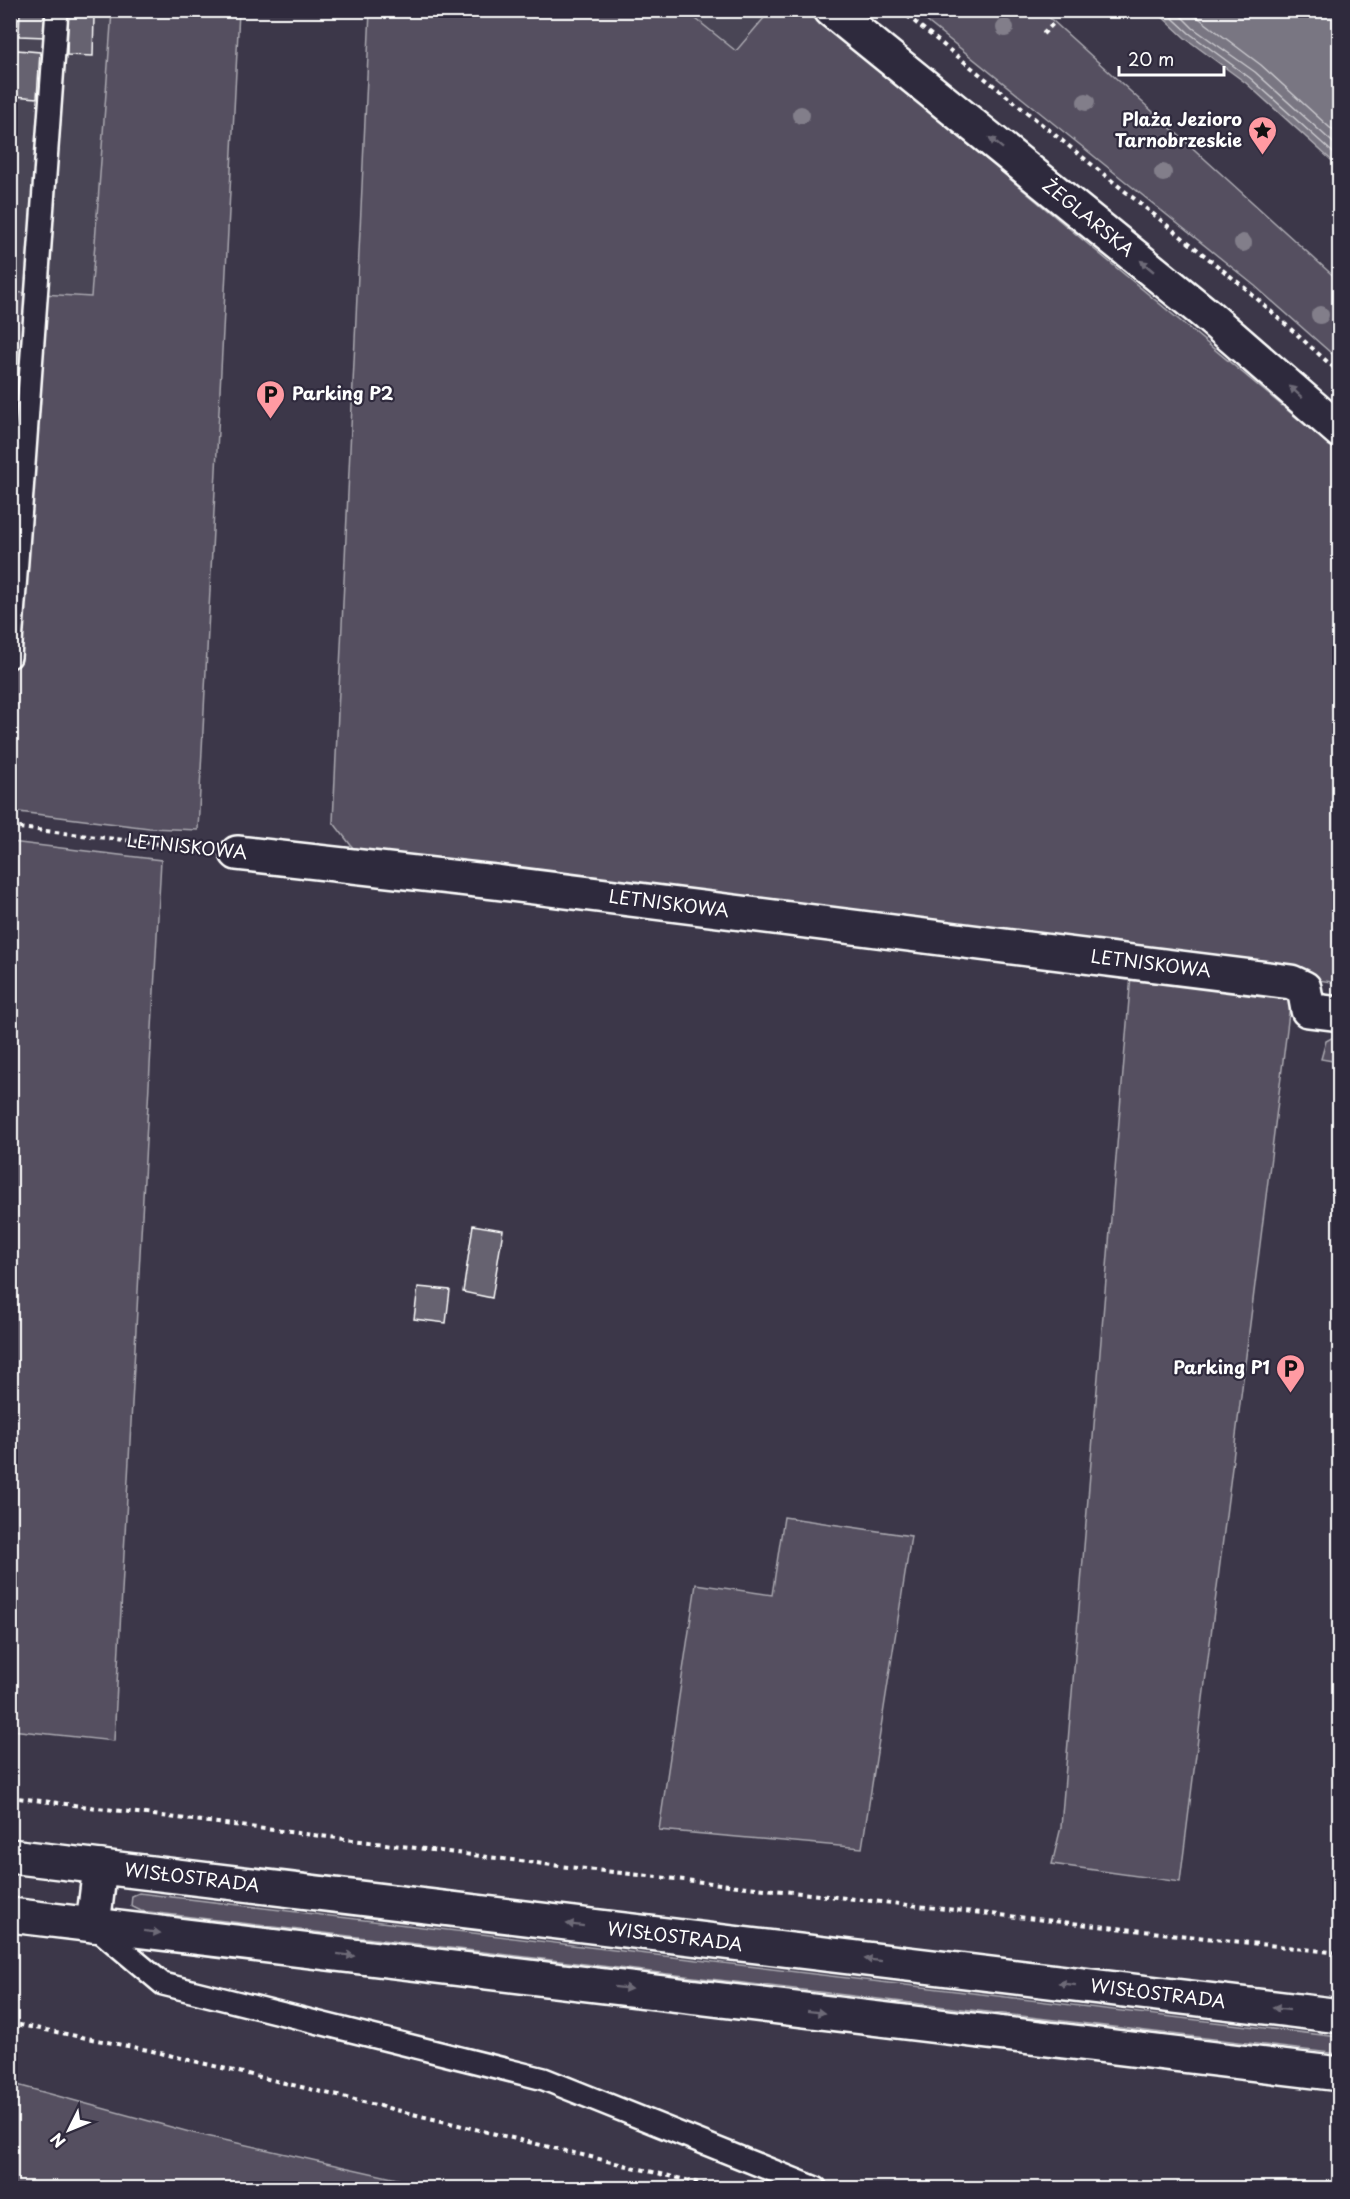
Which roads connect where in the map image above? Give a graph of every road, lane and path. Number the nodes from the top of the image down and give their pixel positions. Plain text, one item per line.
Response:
1 (57, 10) edge
2 (831, 10) edge
3 (900, 10) edge
4 (1055, 22) dead end
5 (1043, 34) dead end
6 (1340, 373) edge
7 (1340, 431) edge
8 (10, 657) edge
9 (10, 827) edge
10 (237, 853) joint
11 (1324, 1012) edge
12 (10, 1797) edge
13 (10, 1856) edge
14 (100, 1867) junction
15 (10, 1916) edge
16 (93, 1925) junction
17 (1340, 1953) edge
18 (1340, 2016) edge
19 (10, 2023) edge
20 (1340, 2074) edge
21 (719, 2188) edge
22 (816, 2188) edge

1 - 8 lane
7 -> 2 main road, ŻEGLARSKA
3 - 6 path
4 - 5 path
9 - 10 path, LETNISKOWA
10 - 11 main road, LETNISKOWA
12 - 17 path
13 - 14 main road, WISŁOSTRADA
14 - 16 main road
18 -> 14 main road, WISŁOSTRADA
15 - 16 main road
16 -> 20 main road
16 - 22 lane
19 - 21 path

